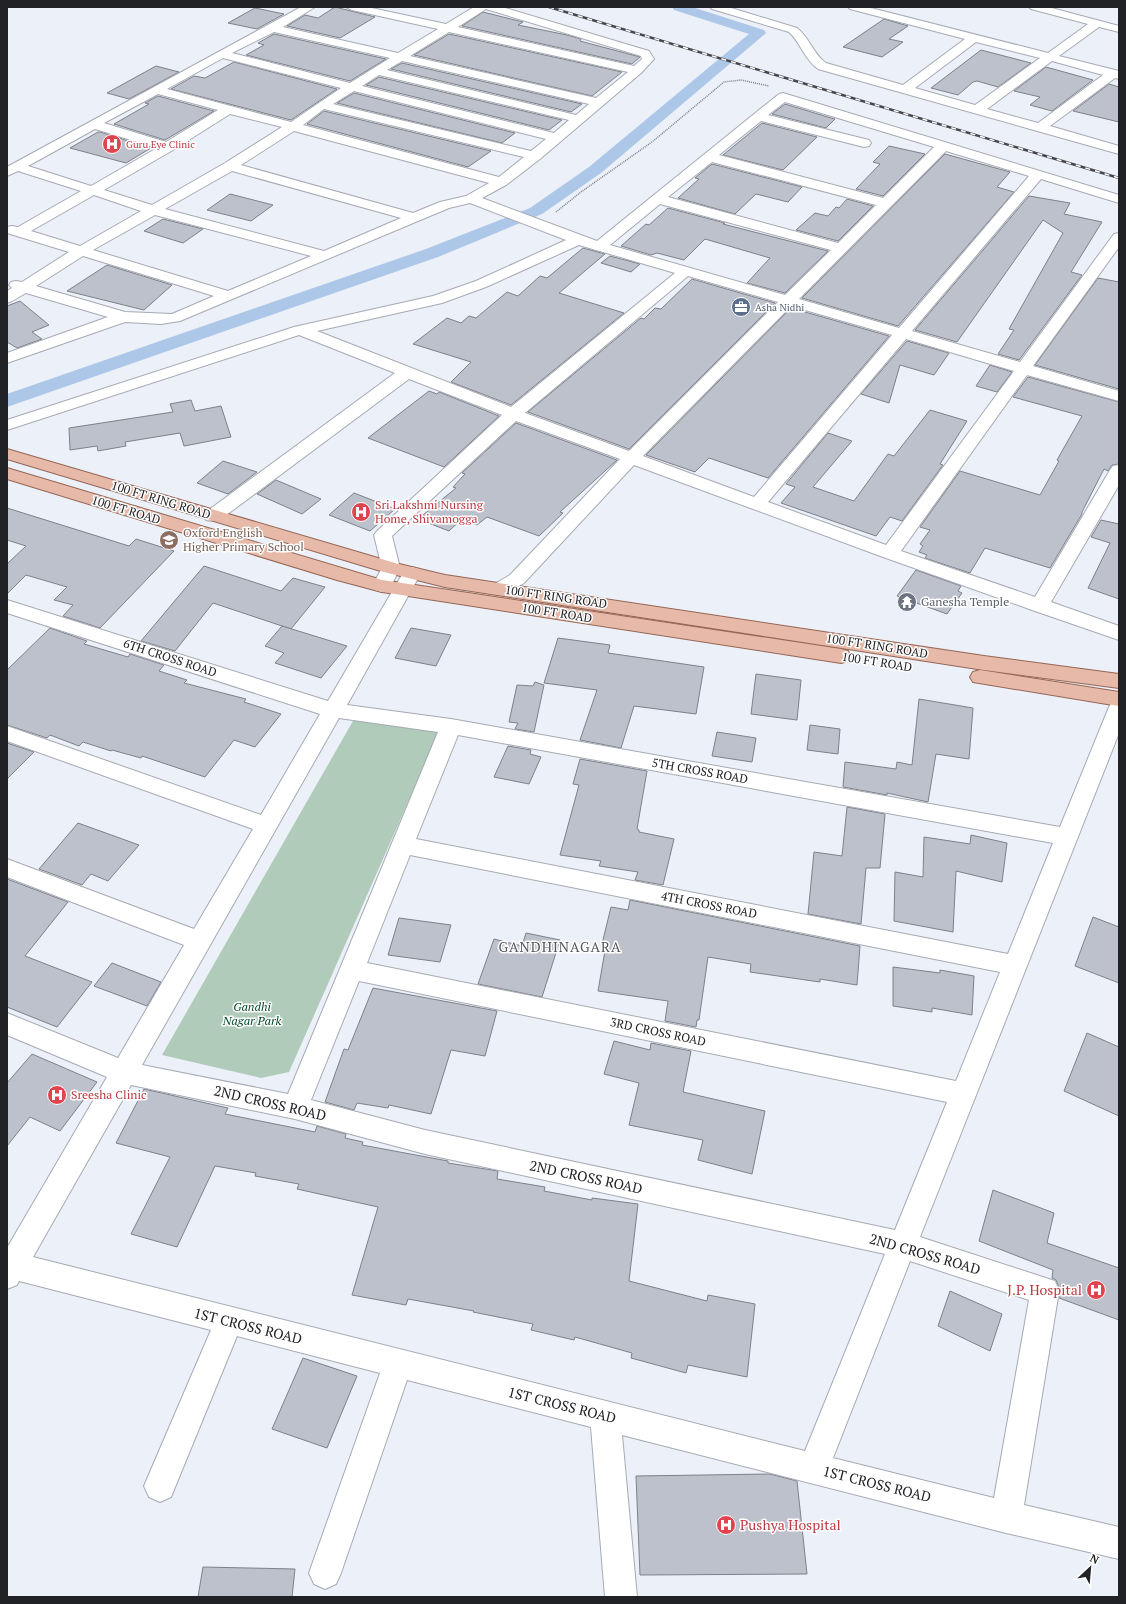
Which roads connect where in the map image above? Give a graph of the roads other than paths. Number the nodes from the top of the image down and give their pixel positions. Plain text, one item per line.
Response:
1 (309, 7) edge
2 (352, 7) edge
3 (482, 7) edge
4 (490, 7) edge
5 (716, 7) edge
6 (854, 7) edge
7 (1035, 7) edge
8 (1096, 24) junction
9 (273, 28) junction
10 (448, 29) junction
11 (1119, 30) edge
12 (974, 38) junction
13 (221, 54) junction
14 (398, 57) junction
15 (1050, 57) junction
16 (637, 70) junction
17 (376, 71) junction
18 (1116, 75) edge
19 (349, 87) junction
20 (906, 89) junction
21 (156, 90) junction
22 (599, 103) junction
23 (322, 105) junction
24 (229, 109) junction
25 (978, 109) junction
26 (759, 117) junction
27 (579, 119) junction
28 (93, 124) junction
29 (293, 126) junction
30 (1041, 127) junction
31 (556, 138) junction
32 (864, 143) dead end
33 (943, 146) junction
34 (168, 147) junction
35 (1119, 150) edge
36 (535, 156) junction
37 (710, 157) junction
38 (230, 166) junction
39 (11, 169) edge
40 (1038, 174) junction
41 (501, 182) junction
42 (90, 191) junction
43 (659, 198) junction
44 (471, 199) junction
45 (1119, 199) edge
46 (886, 203) junction
47 (153, 210) junction
48 (415, 218) junction
49 (13, 230) edge
50 (1119, 237) edge
51 (578, 240) junction
52 (600, 246) junction
53 (840, 248) junction
54 (82, 251) junction
55 (324, 255) junction
56 (686, 271) junction
57 (7, 282) edge
58 (24, 288) junction
59 (230, 296) junction
60 (7, 298) edge
61 (789, 300) junction
62 (124, 317) junction
63 (300, 330) junction
64 (904, 333) junction
65 (7, 358) edge
66 (1024, 368) junction
67 (407, 372) junction
68 (1119, 396) edge
69 (513, 414) junction
70 (7, 425) edge
71 (7, 454) edge
72 (631, 458) junction
73 (1119, 470) edge
74 (9, 477) edge
75 (757, 504) junction
76 (212, 516) junction
77 (890, 553) junction
78 (391, 568) junction
79 (399, 583) junction
80 (500, 589) junction
81 (7, 606) edge
82 (1039, 606) junction
83 (1119, 633) edge
84 (1119, 681) edge
85 (1119, 698) edge
86 (1119, 707) edge
87 (332, 710) junction
88 (451, 726) junction
89 (7, 732) edge
90 (266, 825) junction
91 (1067, 837) junction
92 (402, 845) junction
93 (7, 868) edge
94 (199, 941) junction
95 (1016, 965) junction
96 (352, 970) junction
97 (7, 1024) edge
98 (124, 1072) junction
99 (964, 1094) junction
100 (294, 1107) junction
101 (903, 1245) junction
102 (9, 1268) edge
103 (228, 1321) junction
104 (398, 1364) junction
105 (605, 1416) junction
106 (813, 1468) junction
107 (160, 1486) dead end
108 (1006, 1517) junction
109 (1119, 1543) edge
110 (325, 1573) dead end
111 (621, 1597) edge

1 - 9 street
2 - 10 street
3 - 10 street
4 - 16 street
5 - 20 street
6 - 12 street
7 - 8 street
8 - 11 street
8 - 15 street
9 - 13 street
9 - 14 street
10 - 14 street
10 - 16 street
12 - 15 street
12 - 20 street
13 - 19 street
13 - 21 street
14 - 17 street
14 - 22 street
15 - 18 street
15 - 25 street
16 - 22 street
17 - 19 street
17 - 27 street
18 - 30 street
19 - 23 street
19 - 31 street
20 - 25 street
21 - 24 street
21 - 28 street
22 - 27 street
23 - 29 street
23 - 36 street
24 - 29 street
24 - 34 street
25 - 30 street
26 - 32 street
26 - 33 street
26 - 37 street
27 - 31 street
28 - 34 street
28 - 39 street
29 - 38 street
29 - 41 street
30 - 35 street
31 - 36 street
33 - 40 street
33 - 46 street
34 - 42 street
36 - 41 street
37 - 43 street
37 - 46 street
38 - 47 street
38 - 48 street
39 - 42 street
40 - 45 street
40 - 64 street
41 - 44 street
42 - 47 street
42 - 49 street
43 - 52 street
43 - 53 street
44 - 48 street
44 - 51 street
46 - 53 street
47 - 54 street
47 - 55 street
48 - 55 street
49 - 54 street
50 - 66 street
51 - 52 street
51 - 63 street
52 - 56 street
53 - 61 street
54 - 58 street
54 - 59 street
55 - 59 street
56 - 61 street
56 - 69 street
57 - 58 street
58 - 60 street
58 - 62 street
59 - 62 street
61 - 64 street
61 - 72 street
62 - 65 street
63 - 67 street
63 - 70 street
64 - 66 street
64 - 75 street
66 - 68 street
66 - 77 street
67 - 69 street
67 - 76 street
69 - 72 street
69 - 78 street
71 - 76 main road, 100 FT RING ROAD
72 - 75 street
72 - 80 street
73 - 82 street
74 - 79 main road, 100 FT ROAD
75 - 77 street
76 - 78 main road, 100 FT RING ROAD
77 - 82 street
78 - 79 main road, 100 FT RING ROAD
79 - 80 main road, 100 FT RING ROAD
79 - 85 main road, 100 FT ROAD
79 - 87 street
80 - 84 main road, 100 FT RING ROAD
81 - 87 street, 6TH CROSS ROAD
82 - 83 street
86 - 91 street
87 - 88 street, 5TH CROSS ROAD
87 - 90 street
88 - 91 street, 5TH CROSS ROAD
88 - 92 street
89 - 90 street
90 - 94 street
91 - 95 street
92 - 95 street, 4TH CROSS ROAD
92 - 96 street
93 - 94 street
94 - 98 street
95 - 99 street
96 - 99 street, 3RD CROSS ROAD
96 - 100 street
97 - 98 street, 2ND CROSS ROAD
98 - 100 street, 2ND CROSS ROAD
98 - 102 street
99 - 101 street
100 - 101 street, 2ND CROSS ROAD
101 - 106 street
101 - 108 street, 2ND CROSS ROAD
102 - 103 street, 1ST CROSS ROAD
103 - 104 street, 1ST CROSS ROAD
103 - 107 street
104 - 105 street, 1ST CROSS ROAD
104 - 110 street
105 - 106 street, 1ST CROSS ROAD
105 - 111 street
106 - 108 street, 1ST CROSS ROAD
108 - 109 street, 1ST CROSS ROAD

